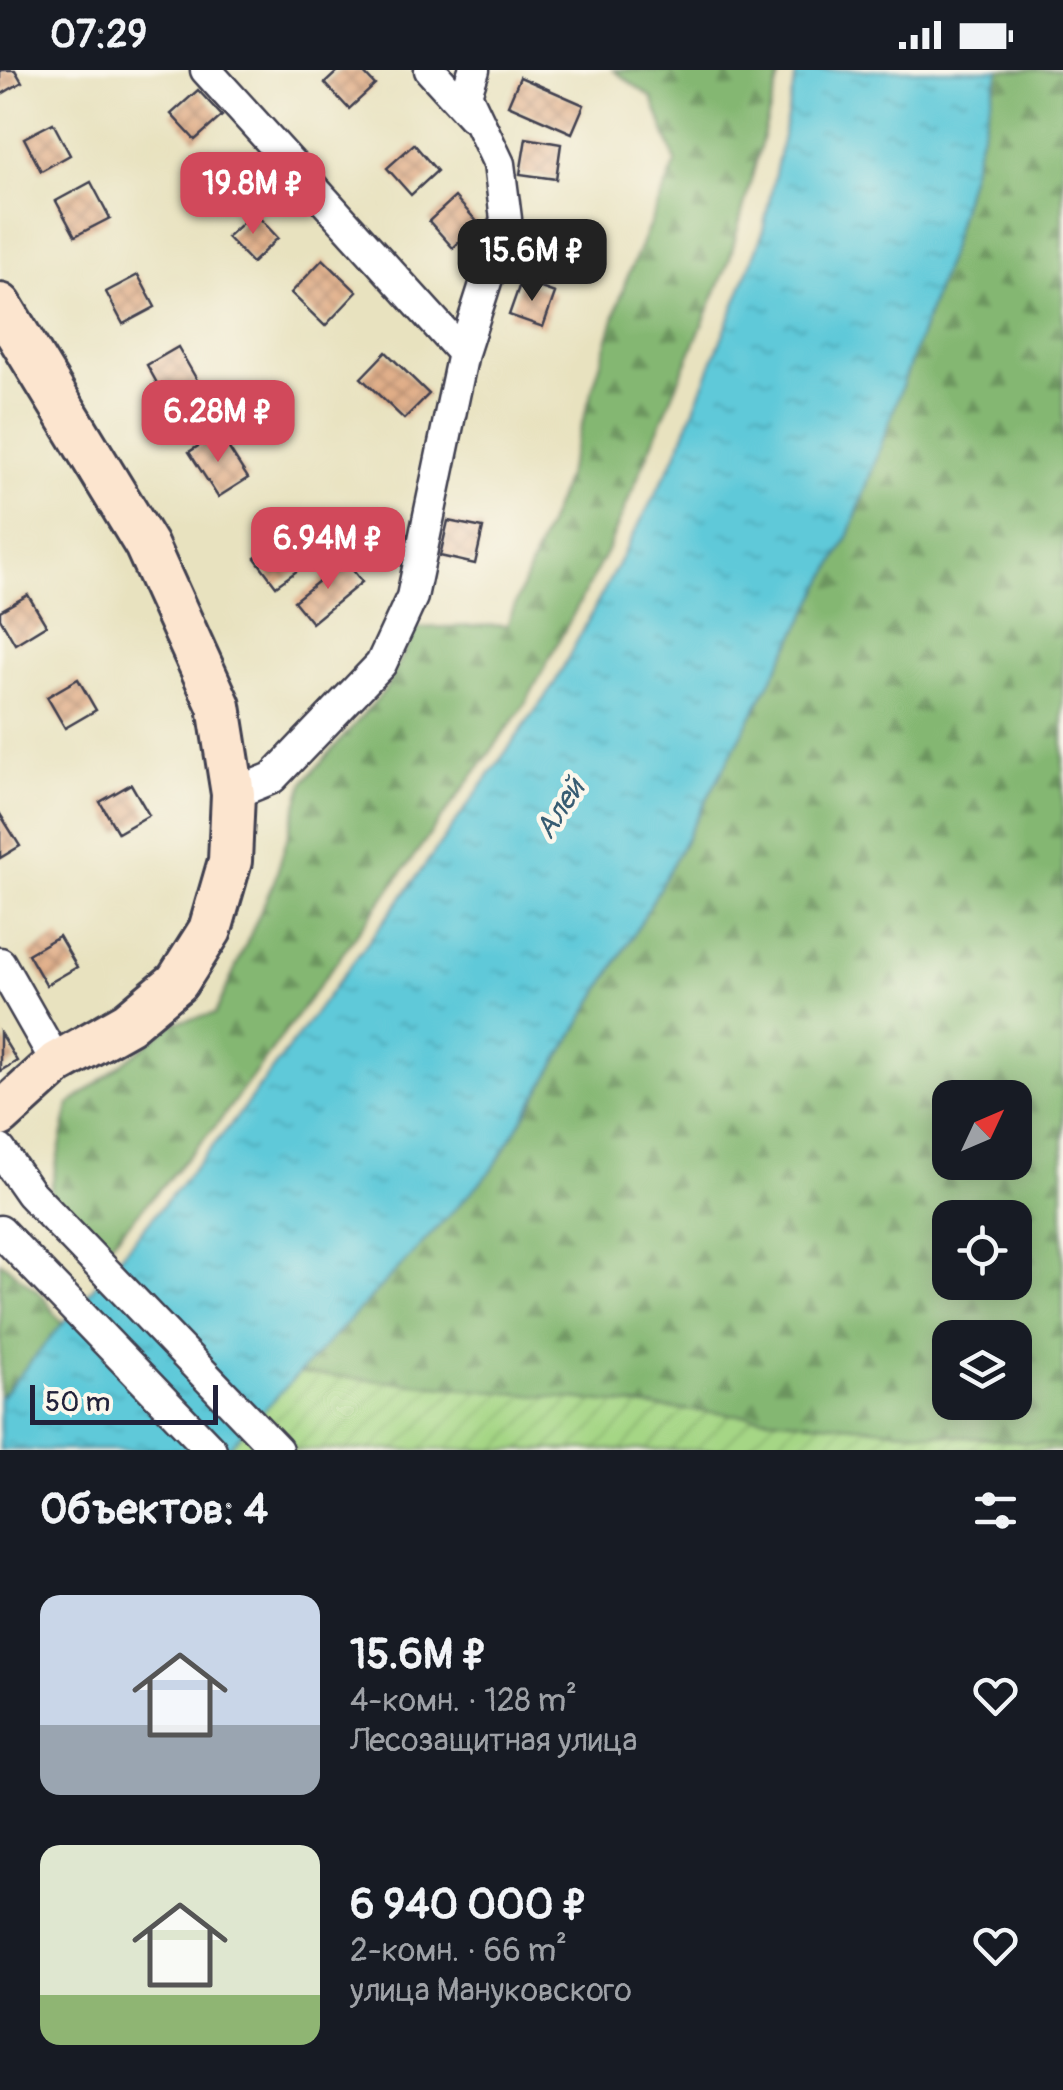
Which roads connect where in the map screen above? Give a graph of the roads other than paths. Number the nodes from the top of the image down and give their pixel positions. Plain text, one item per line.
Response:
1 (206, 70) edge
2 (430, 70) edge
3 (474, 70) edge
4 (481, 126) junction
5 (5, 323) edge
6 (463, 353) junction
7 (233, 794) junction
8 (0, 963) edge
9 (56, 1062) junction
10 (0, 1115) edge
11 (0, 1150) edge
12 (0, 1231) edge
13 (210, 1450) edge
14 (277, 1450) edge

1 - 6 street
2 - 4 street
3 - 4 street
4 - 6 street
5 - 7 street
6 - 7 street
7 - 9 street
8 - 9 street
9 - 10 street
11 - 14 street
12 - 13 street

